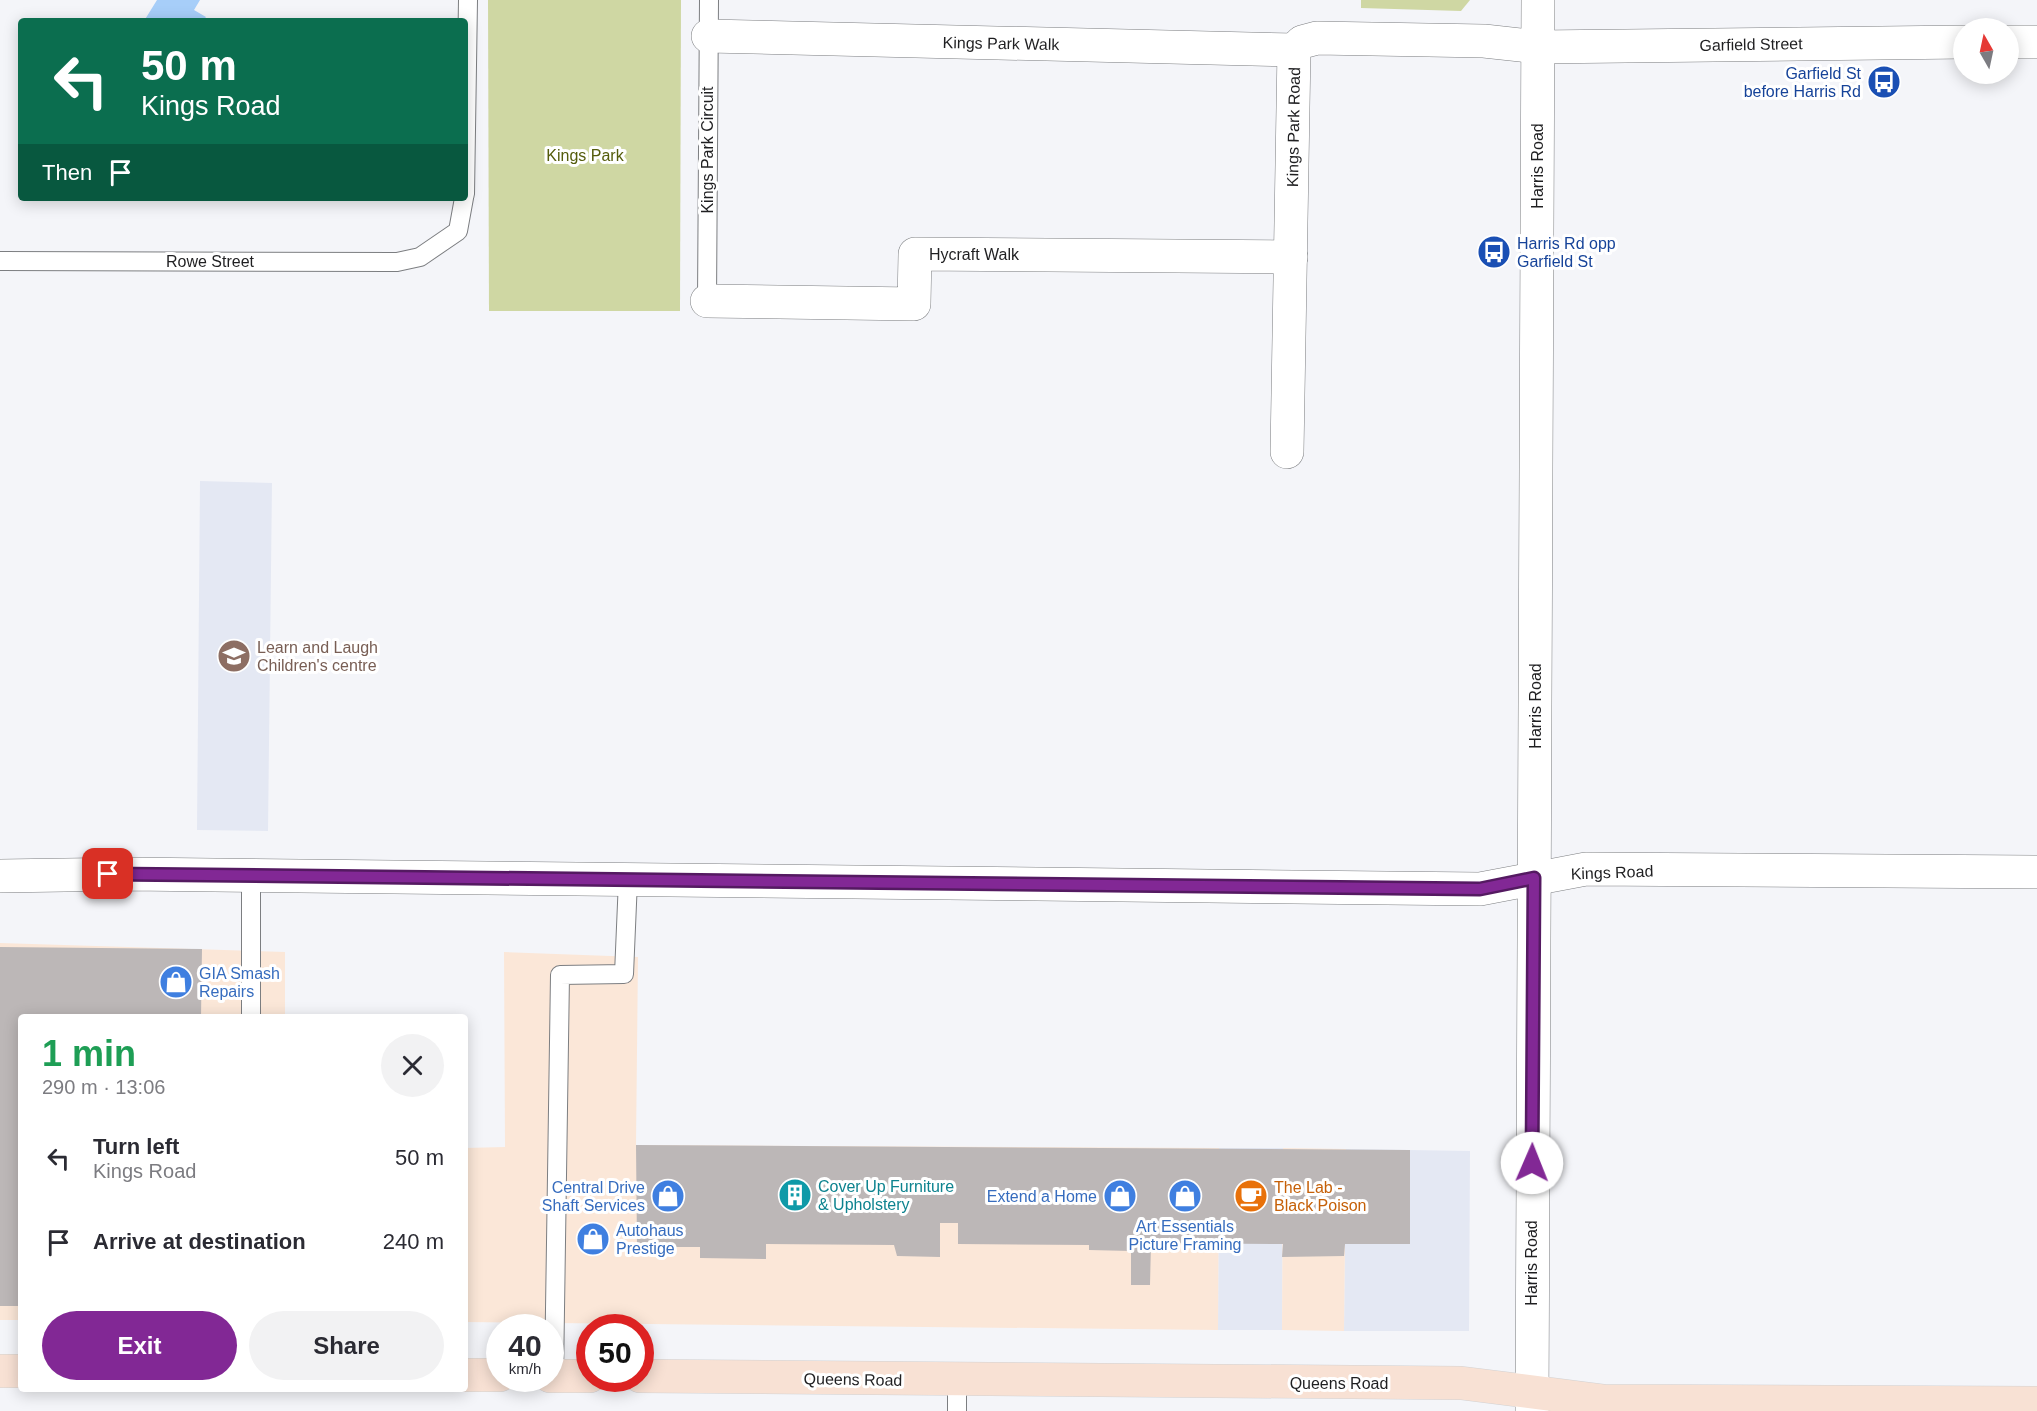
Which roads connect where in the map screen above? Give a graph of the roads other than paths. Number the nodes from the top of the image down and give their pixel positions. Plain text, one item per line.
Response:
1 (468, 0) edge
2 (709, 0) edge
3 (1538, 0) edge
4 (467, 18) edge
5 (708, 36) junction
6 (1953, 42) edge
7 (2019, 42) edge
8 (2037, 42) edge
9 (1538, 47) junction
10 (1294, 50) junction
11 (464, 201) edge
12 (1291, 257) junction
13 (0, 261) edge
14 (707, 301) joint
15 (1287, 452) dead end
16 (2037, 872) edge
17 (0, 876) edge
18 (251, 876) junction
19 (1534, 878) junction
20 (628, 880) junction
21 (251, 1014) edge
22 (554, 1314) edge
23 (0, 1371) edge
24 (18, 1371) edge
25 (468, 1375) edge
26 (486, 1375) edge
27 (654, 1377) edge
28 (957, 1396) edge
29 (1532, 1401) edge
30 (2037, 1403) edge
31 (1942, 1407) edge

1 - 4 lane
2 - 5 lane, Kings Park Circuit
3 - 9 street, Harris Road
5 - 10 street, Kings Park Walk
5 - 14 lane, Kings Park Circuit
6 - 9 street, Garfield Street
7 - 8 street
9 - 10 street, Kings Park Road
9 - 19 street, Harris Road
10 - 12 street, Kings Park Road
11 - 13 lane, Rowe Street
12 - 14 street, Hycraft Walk
12 - 15 street, Kings Park Road
16 - 19 street, Kings Road
17 - 18 street, Kings Road
18 - 20 street, Kings Road
18 - 21 lane
19 - 20 street, Kings Road
19 - 29 street, Harris Road
20 - 22 lane
23 - 24 main road
25 - 26 main road
27 - 28 main road, Queens Road
28 - 29 main road, Queens Road
29 - 31 main road, Queens Road
30 - 31 main road, Queens Road

